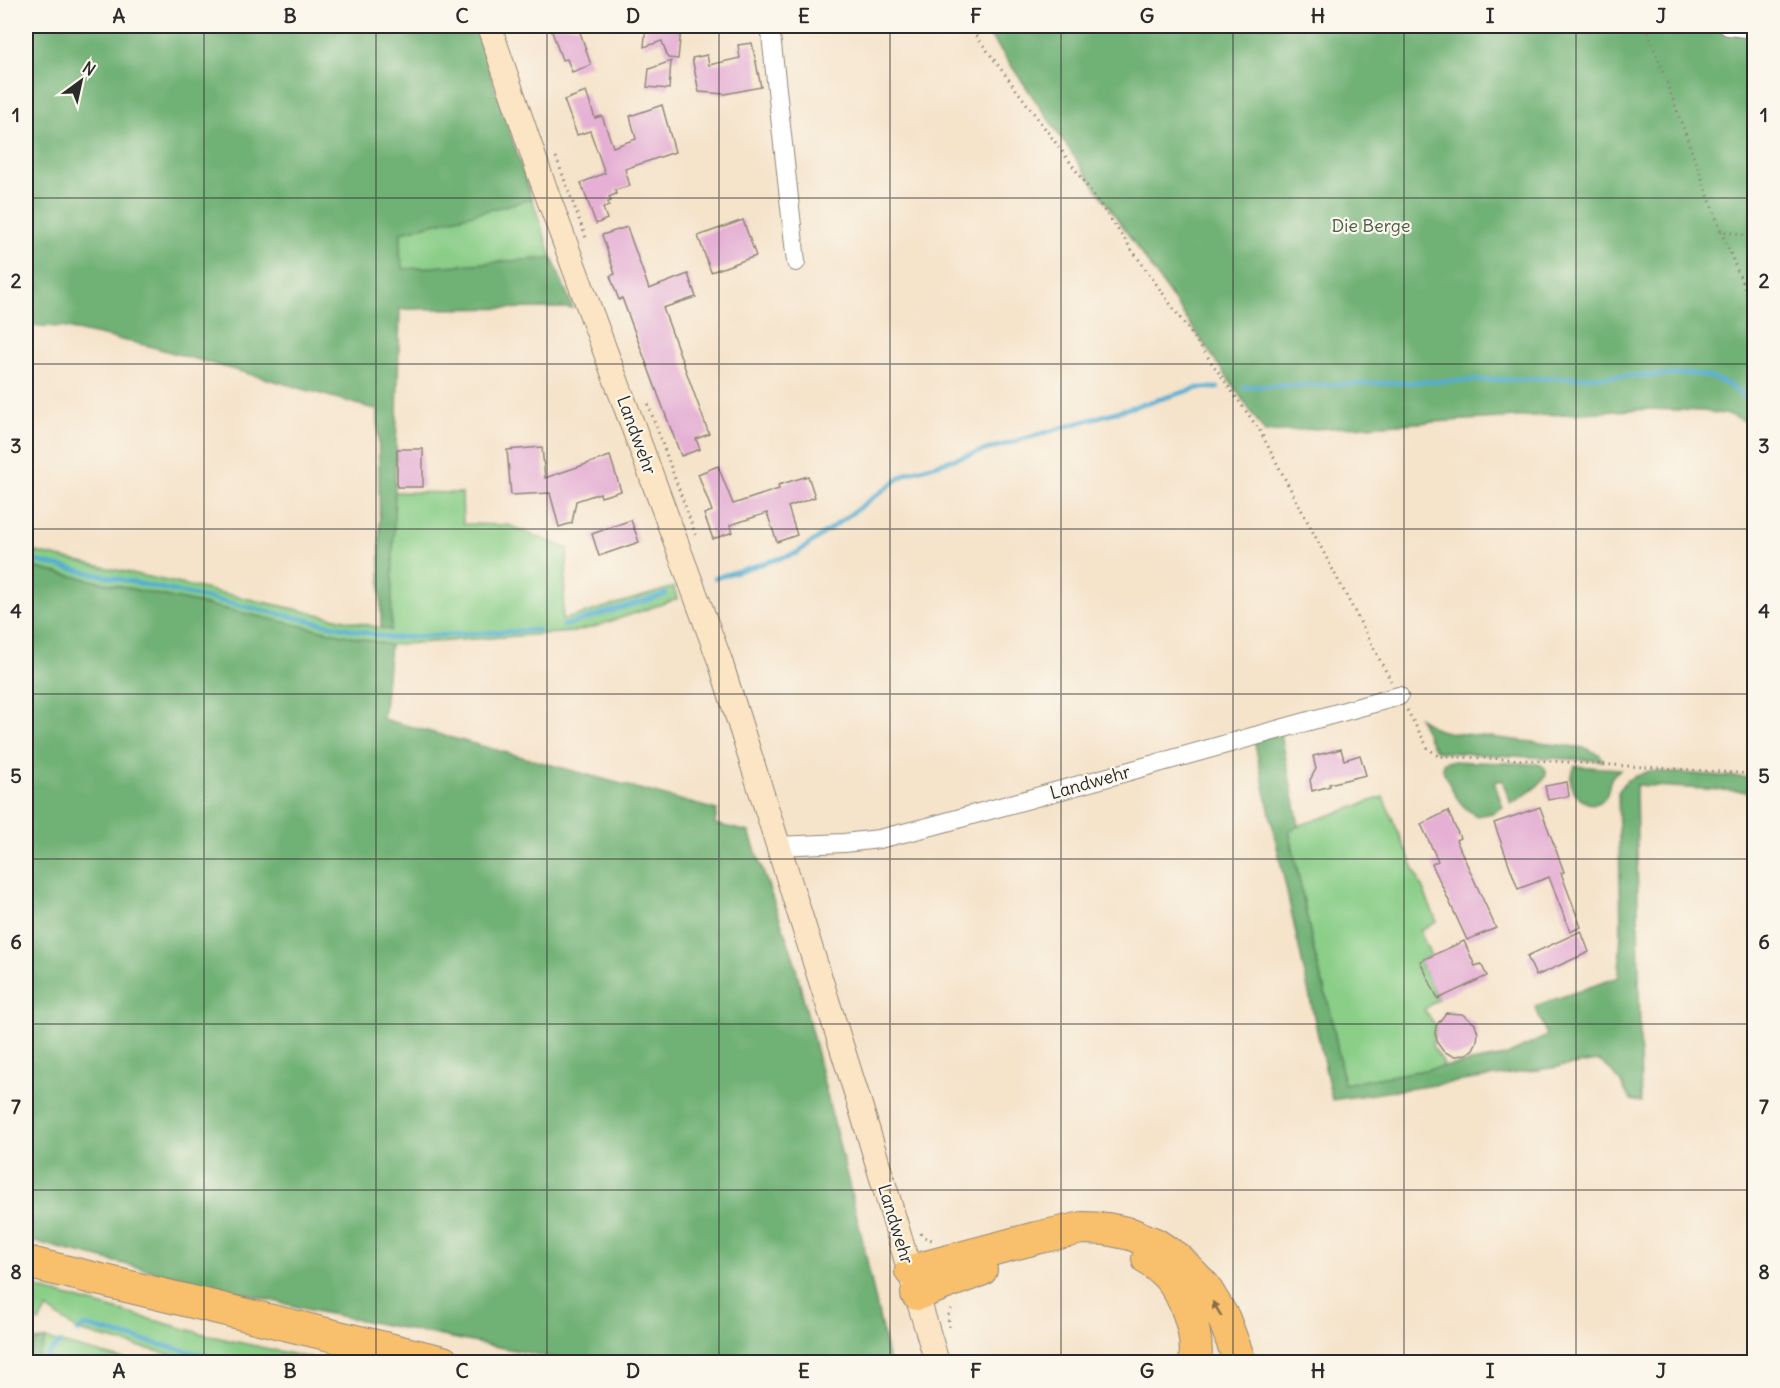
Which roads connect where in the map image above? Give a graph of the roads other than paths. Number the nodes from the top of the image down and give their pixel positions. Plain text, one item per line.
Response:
1 (489, 26) edge
2 (770, 26) edge
3 (1728, 26) edge
4 (1755, 29) edge
5 (796, 262) dead end
6 (1399, 696) road end
7 (778, 846) junction
8 (26, 1262) edge
9 (26, 1275) edge
10 (914, 1282) junction
11 (391, 1362) edge
12 (443, 1362) edge
13 (937, 1362) edge
14 (1195, 1362) edge
15 (1240, 1362) edge

1 - 7 main road, Landwehr
2 - 5 street
3 - 4 street
6 - 7 street, Landwehr
7 - 10 main road, Landwehr
8 - 12 highway
9 - 11 highway
10 - 13 main road, Landwehr
10 - 14 highway
15 -> 10 highway

